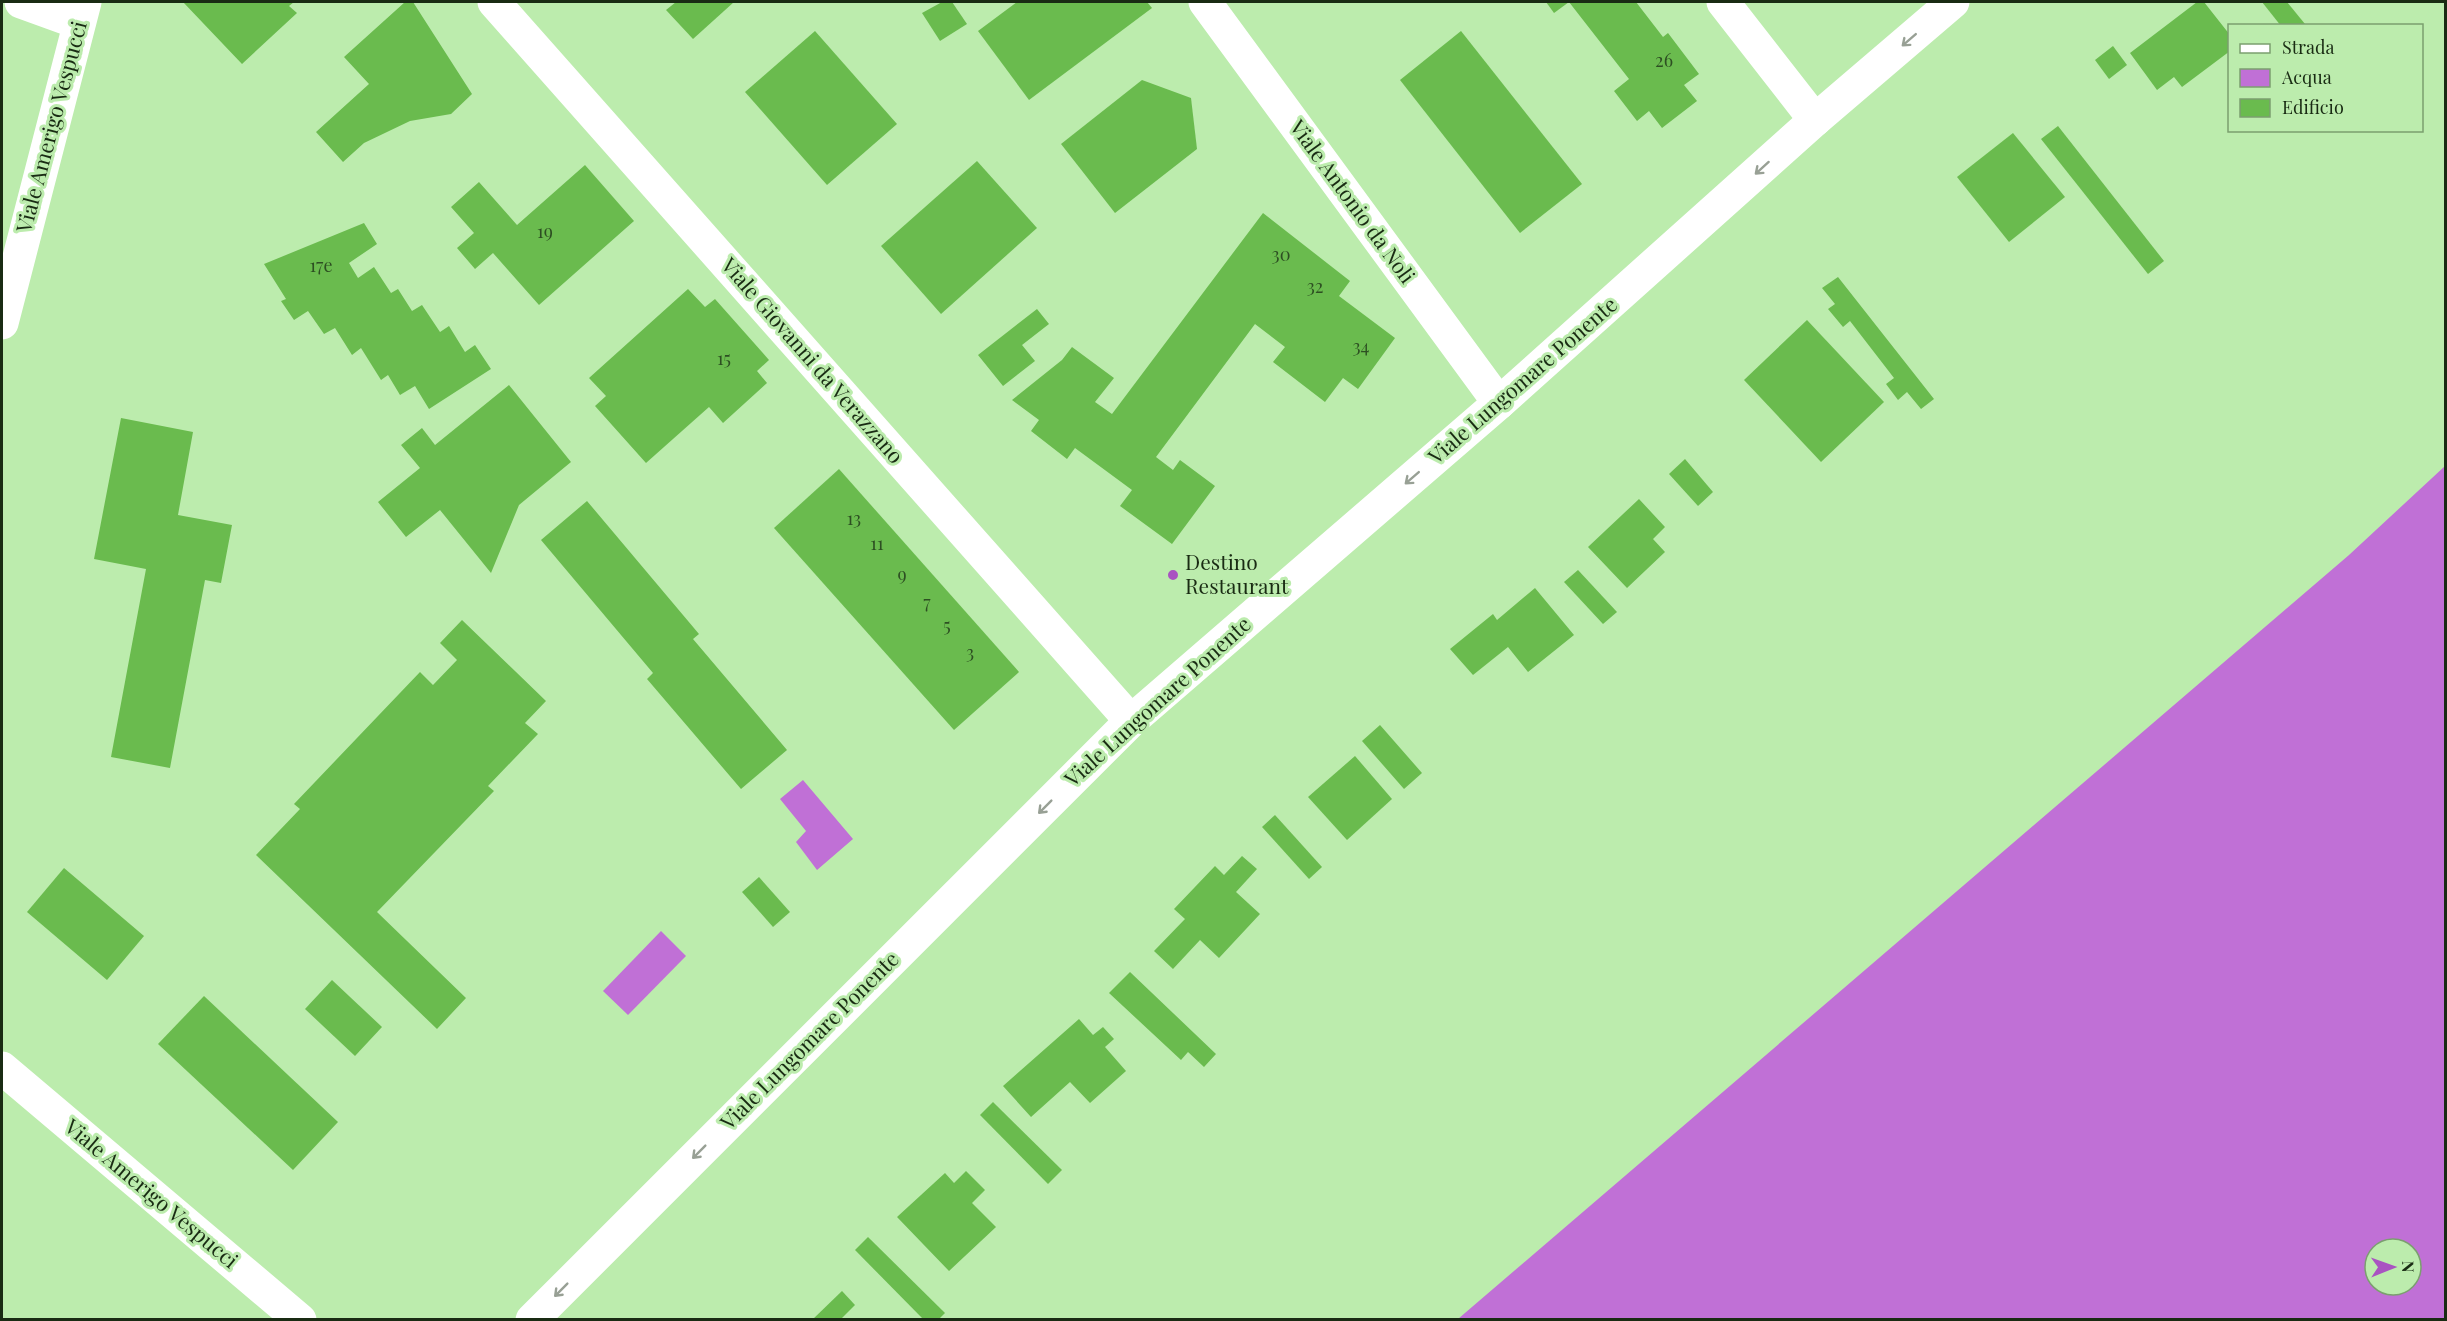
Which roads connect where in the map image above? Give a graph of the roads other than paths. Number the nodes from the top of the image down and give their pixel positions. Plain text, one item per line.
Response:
1 (21, 2) edge
2 (494, 2) edge
3 (1205, 2) edge
4 (1723, 2) edge
5 (1953, 2) edge
6 (82, 12) edge
7 (1815, 120) junction
8 (2, 323) edge
9 (1499, 403) junction
10 (1131, 721) junction
11 (2, 1068) edge
12 (300, 1320) edge
13 (532, 1320) edge

1 - 6 street
2 - 10 street, Viale Giovanni da Verazzano
3 - 9 street, Viale Antonio da Noli
4 - 7 street
5 -> 7 street, Viale Lungomare Ponente
6 - 8 street, Viale Amerigo Vespucci
7 -> 9 street, Viale Lungomare Ponente
9 -> 10 street, Viale Lungomare Ponente
10 -> 13 street, Viale Lungomare Ponente
11 - 12 street, Viale Amerigo Vespucci

